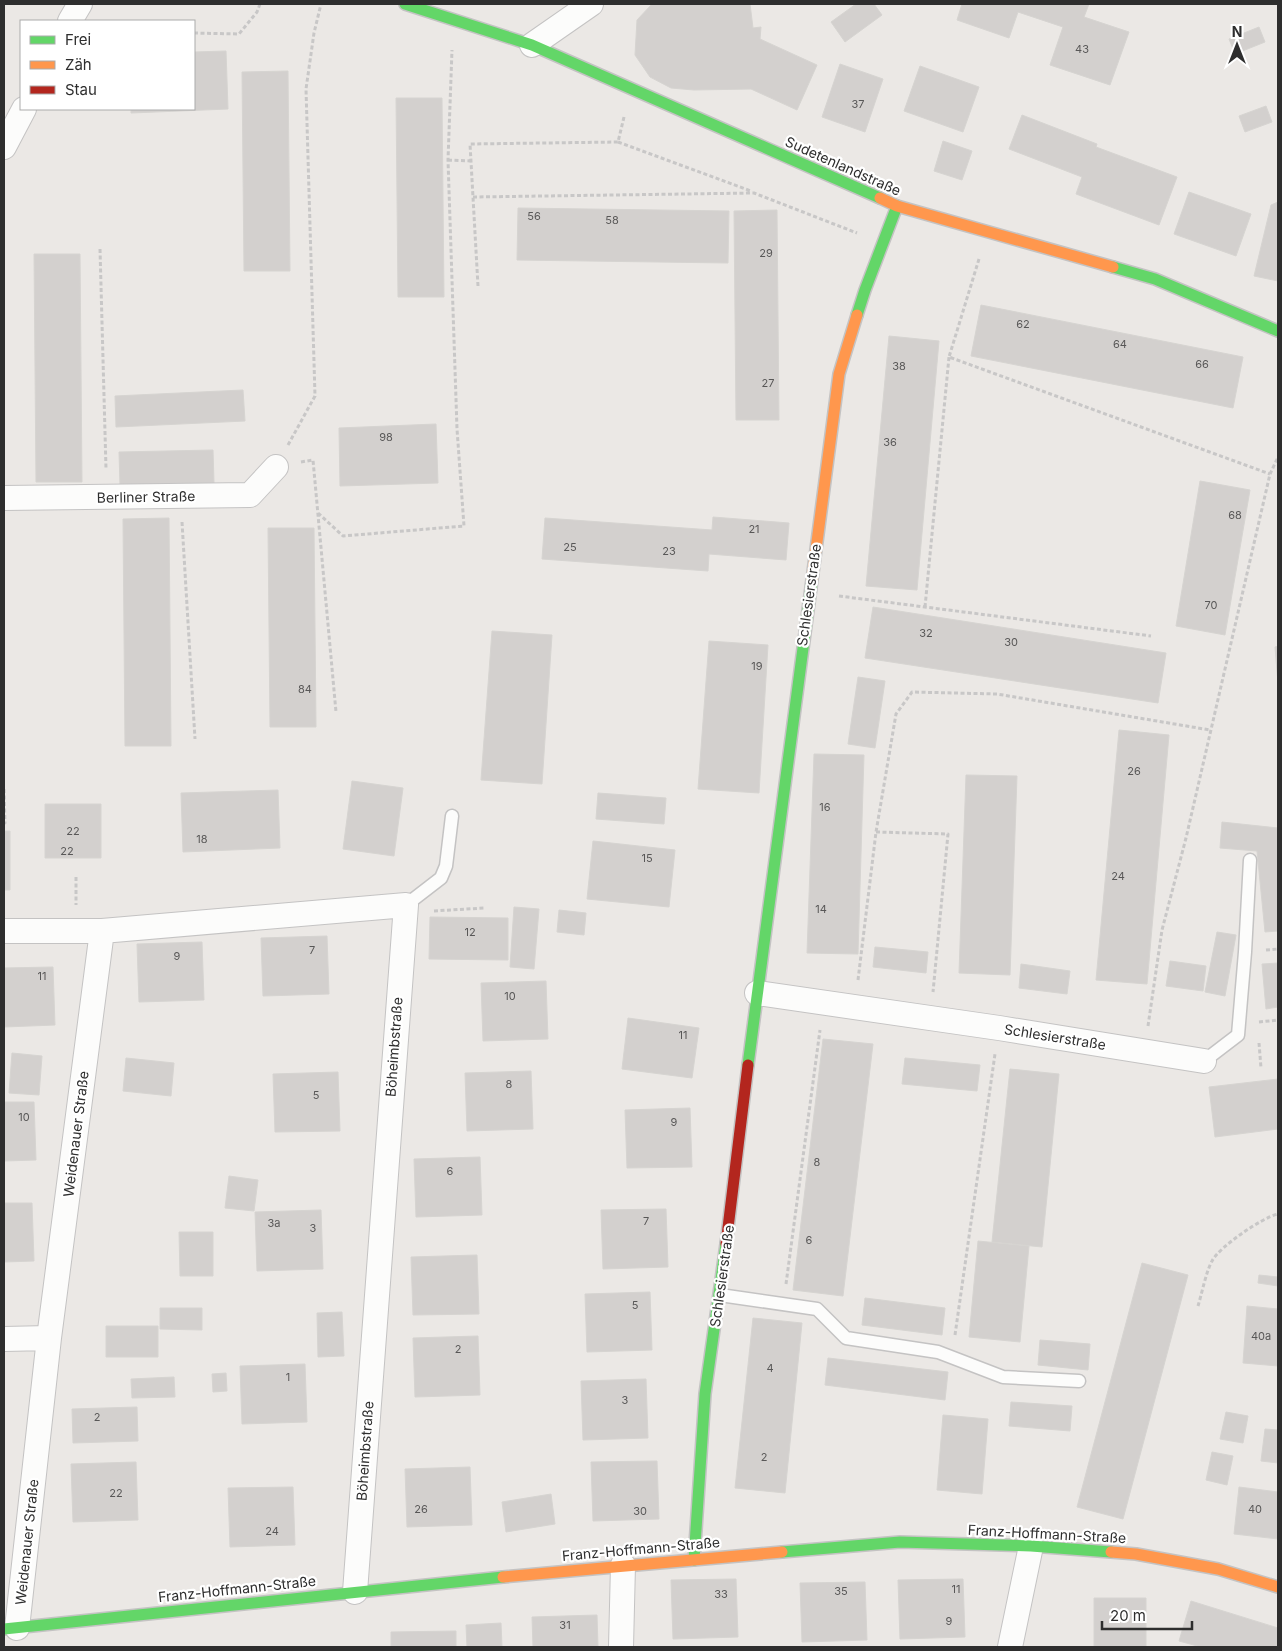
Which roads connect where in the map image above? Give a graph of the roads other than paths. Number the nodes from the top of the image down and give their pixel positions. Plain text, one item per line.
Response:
1 (80, 4) edge
2 (405, 4) edge
3 (591, 4) edge
4 (71, 20) edge
5 (532, 45) junction
6 (23, 110) edge
7 (4, 147) edge
8 (897, 206) junction
9 (1278, 331) edge
10 (276, 467) road end
11 (4, 498) edge
12 (452, 816) dead end
13 (1250, 860) dead end
14 (405, 909) junction
15 (4, 931) edge
16 (102, 931) junction
17 (757, 993) junction
18 (1204, 1061) joint
19 (720, 1295) junction
20 (49, 1338) junction
21 (4, 1339) edge
22 (1079, 1381) dead end
23 (1031, 1546) junction
24 (694, 1560) junction
25 (623, 1565) junction
26 (1278, 1588) edge
27 (355, 1592) junction
28 (10, 1628) edge
29 (620, 1647) edge
30 (1010, 1647) edge

1 - 4 street
2 - 5 street, Sudetenlandstraße
3 - 5 street
5 - 8 street, Sudetenlandstraße
6 - 7 street
8 - 9 street, Sudetenlandstraße
8 - 17 street, Schlesierstraße
10 - 11 street, Berliner Straße
12 - 14 lane
13 - 18 lane
14 - 16 street
14 - 27 street, Böheimbstraße
15 - 16 street
16 - 20 street, Weidenauer Straße
17 - 18 street, Schlesierstraße
17 - 19 street, Schlesierstraße
19 - 22 lane
19 - 24 street, Schlesierstraße
20 - 21 street
20 - 28 street, Weidenauer Straße
23 - 24 street, Franz-Hoffmann-Straße
23 - 26 street, Franz-Hoffmann-Straße
23 - 30 street
24 - 25 street, Franz-Hoffmann-Straße
25 - 27 street, Franz-Hoffmann-Straße
25 - 29 street
27 - 28 street, Franz-Hoffmann-Straße

